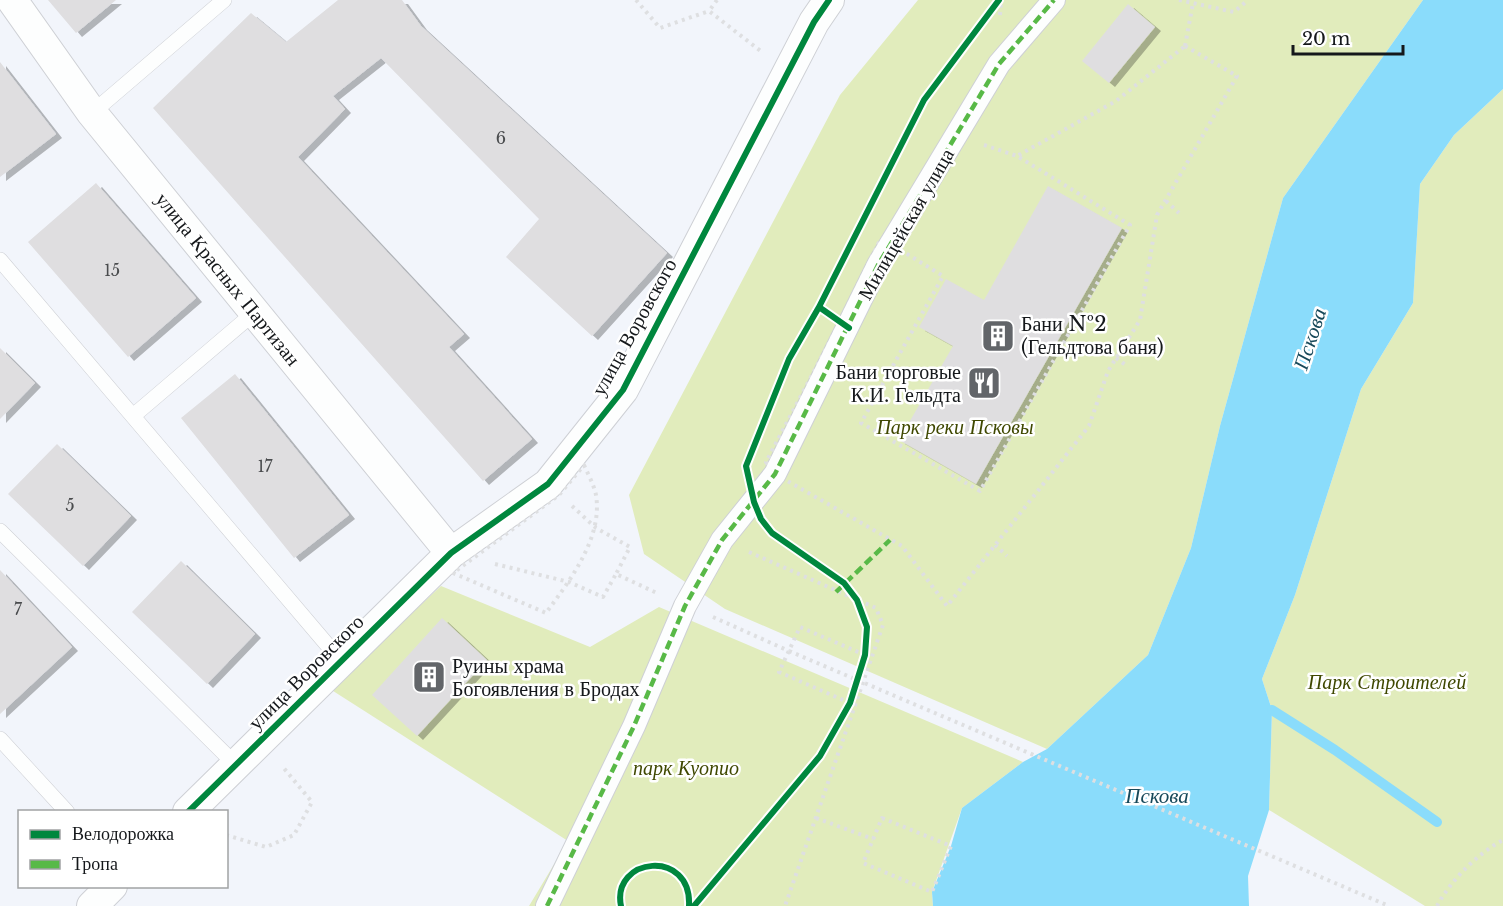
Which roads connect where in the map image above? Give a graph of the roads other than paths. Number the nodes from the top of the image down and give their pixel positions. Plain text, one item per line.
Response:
1 (12, 0) edge
2 (224, 0) edge
3 (828, 0) edge
4 (1054, 0) edge
5 (92, 113) junction
6 (0, 260) edge
7 (255, 312) junction
8 (133, 416) junction
9 (0, 531) edge
10 (462, 556) junction
11 (341, 661) junction
12 (0, 739) edge
13 (236, 765) junction
14 (66, 810) edge
15 (190, 810) edge
16 (110, 888) edge
17 (92, 906) edge
18 (547, 906) edge

1 - 5 street, улица Красных Партизан
2 - 5 lane
3 - 10 street, улица Воровского
4 - 18 street, Милицейская улица
5 - 7 street, улица Красных Партизан
6 - 8 lane
7 - 8 lane
7 - 10 street, улица Красных Партизан
8 - 11 lane
9 - 13 lane
10 - 11 street, улица Воровского
11 - 13 street, улица Воровского
12 - 14 lane
13 - 15 street, улица Воровского
16 - 17 street

